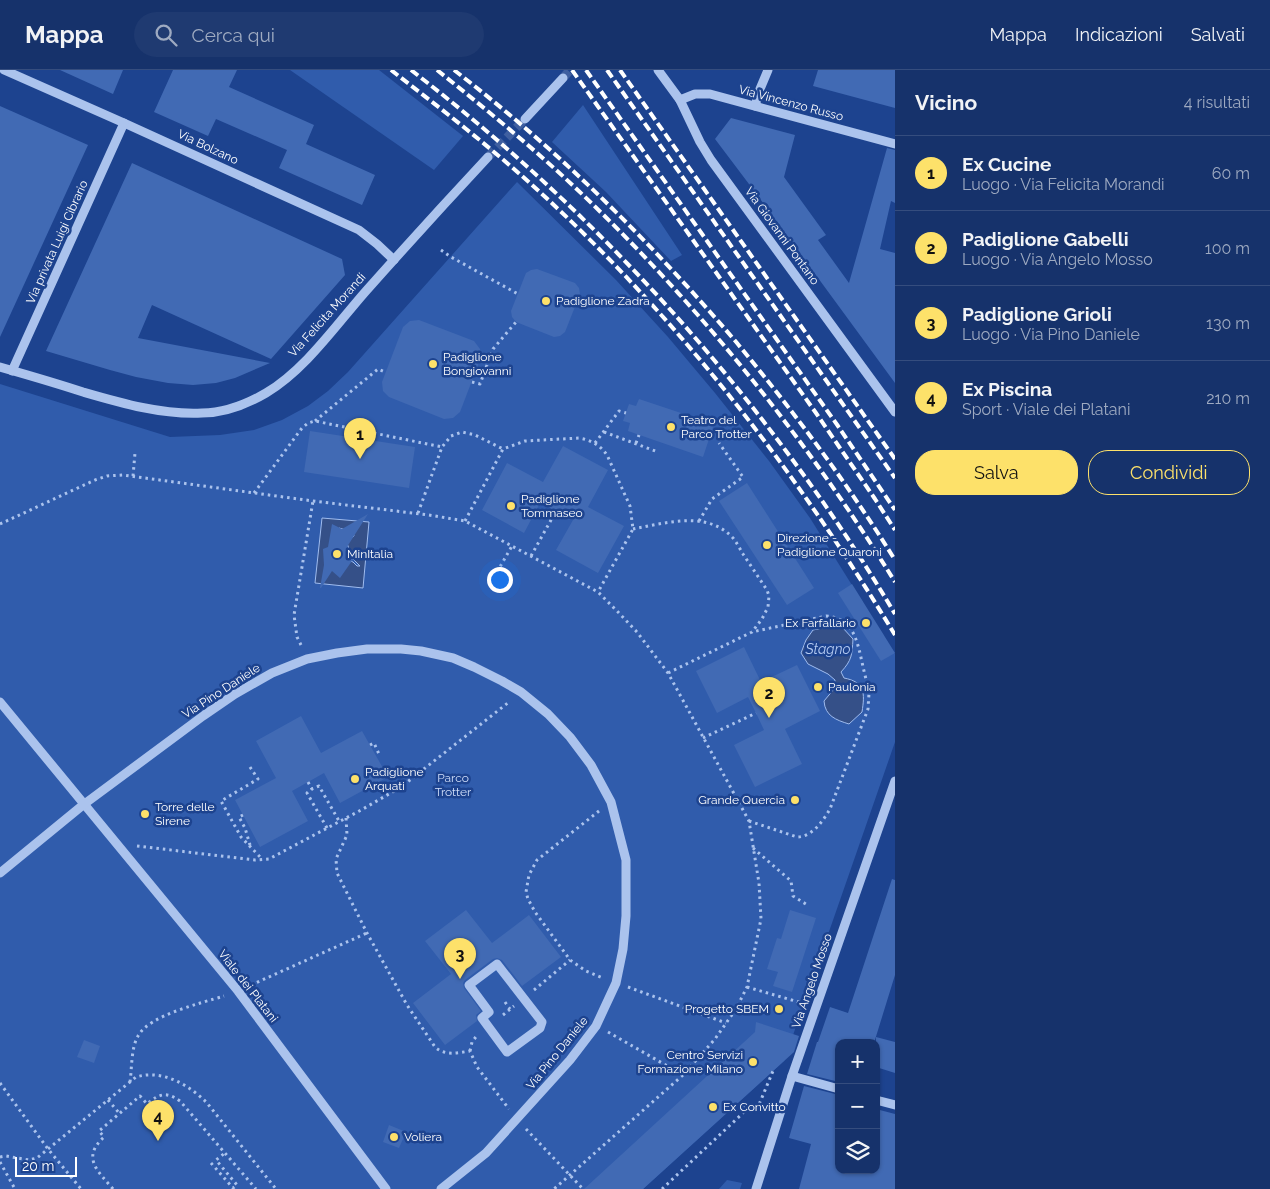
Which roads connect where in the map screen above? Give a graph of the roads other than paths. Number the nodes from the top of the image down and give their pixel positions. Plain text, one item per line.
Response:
1 (4, 70) edge
2 (658, 70) edge
3 (768, 70) edge
4 (563, 78) tunnel mouth
5 (680, 100) junction
6 (755, 106) junction
7 (525, 119) tunnel mouth
8 (124, 123) junction
9 (895, 144) edge
10 (488, 157) tunnel mouth
11 (394, 260) junction
12 (0, 367) edge
13 (12, 371) junction
14 (895, 412) edge
15 (0, 702) edge
16 (895, 781) edge
17 (83, 805) junction
18 (0, 873) edge
19 (540, 1020) joint
20 (792, 1076) junction
21 (835, 1088) edge
22 (880, 1101) edge
23 (895, 1105) edge
24 (386, 1189) edge
25 (441, 1189) edge
26 (756, 1189) edge

1 - 8 street, Via Bolzano
2 - 5 street, Via Giovanni Pontano
3 - 6 street
4 - 7 street
5 - 6 street, Via Vincenzo Russo
5 - 14 street, Via Giovanni Pontano
6 - 9 street, Via Vincenzo Russo
8 - 11 street, Via Bolzano
8 - 13 street, Via privata Luigi Cibrario
10 - 11 street, Via Felicita Morandi
11 - 13 street, Via Felicita Morandi
12 - 13 street, Via Felicita Morandi
15 - 17 street, Viale dei Platani
16 - 20 street, Via Angelo Mosso
17 - 18 street, Via Pino Daniele
17 - 24 street, Viale dei Platani
17 - 25 street, Via Pino Daniele
19 - 19 street
20 - 21 street
20 - 26 street, Via Angelo Mosso
22 - 23 street

